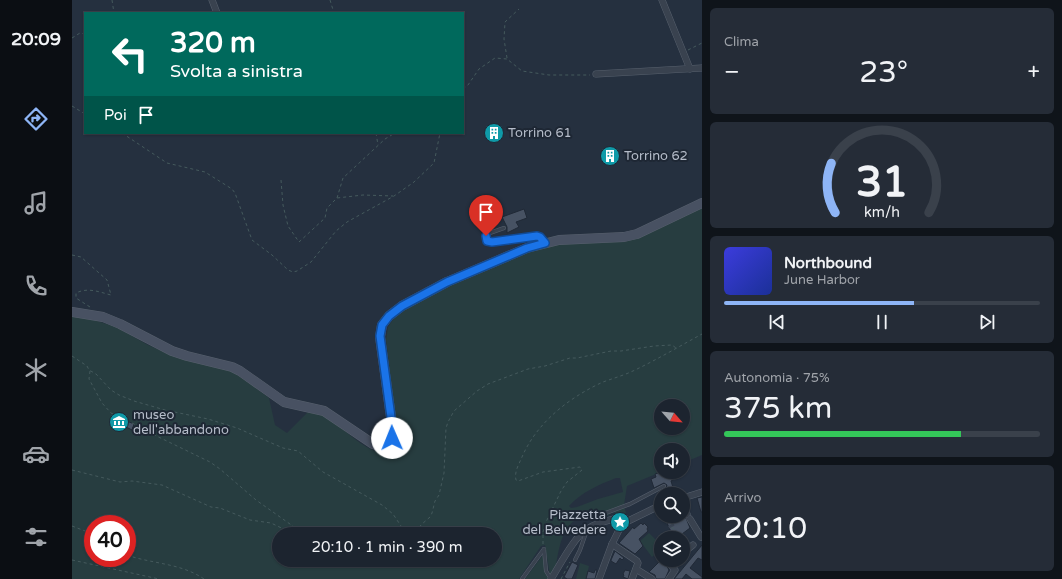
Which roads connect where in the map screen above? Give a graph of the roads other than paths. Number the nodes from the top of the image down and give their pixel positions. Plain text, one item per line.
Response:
1 (212, 0) edge
2 (662, 0) edge
3 (217, 12) edge
4 (702, 68) edge
5 (690, 69) junction
6 (596, 74) road end
7 (702, 203) edge
8 (504, 228) dead end
9 (545, 243) junction
10 (72, 312) edge
11 (664, 486) dead end
12 (702, 492) edge
13 (690, 496) edge
14 (654, 509) edge
15 (690, 522) edge
16 (597, 524) junction
17 (622, 524) junction
18 (588, 529) junction
19 (612, 544) junction
20 (694, 544) edge
21 (575, 560) road end
22 (672, 567) edge
23 (636, 569) junction
24 (522, 579) edge
25 (551, 579) edge
26 (599, 579) edge
27 (632, 579) edge
28 (652, 579) edge
29 (669, 579) edge

1 - 3 street
2 - 5 street
4 - 5 street
5 - 6 street
7 - 9 street
8 - 9 lane
9 - 10 street
11 - 16 lane
12 - 13 street
14 - 17 street
15 - 20 street
16 - 17 street
16 - 18 street
17 - 19 street
18 - 21 lane
18 - 25 street
19 - 23 street
19 - 26 street
22 - 29 street
23 - 27 street
23 - 28 street
24 - 25 lane

